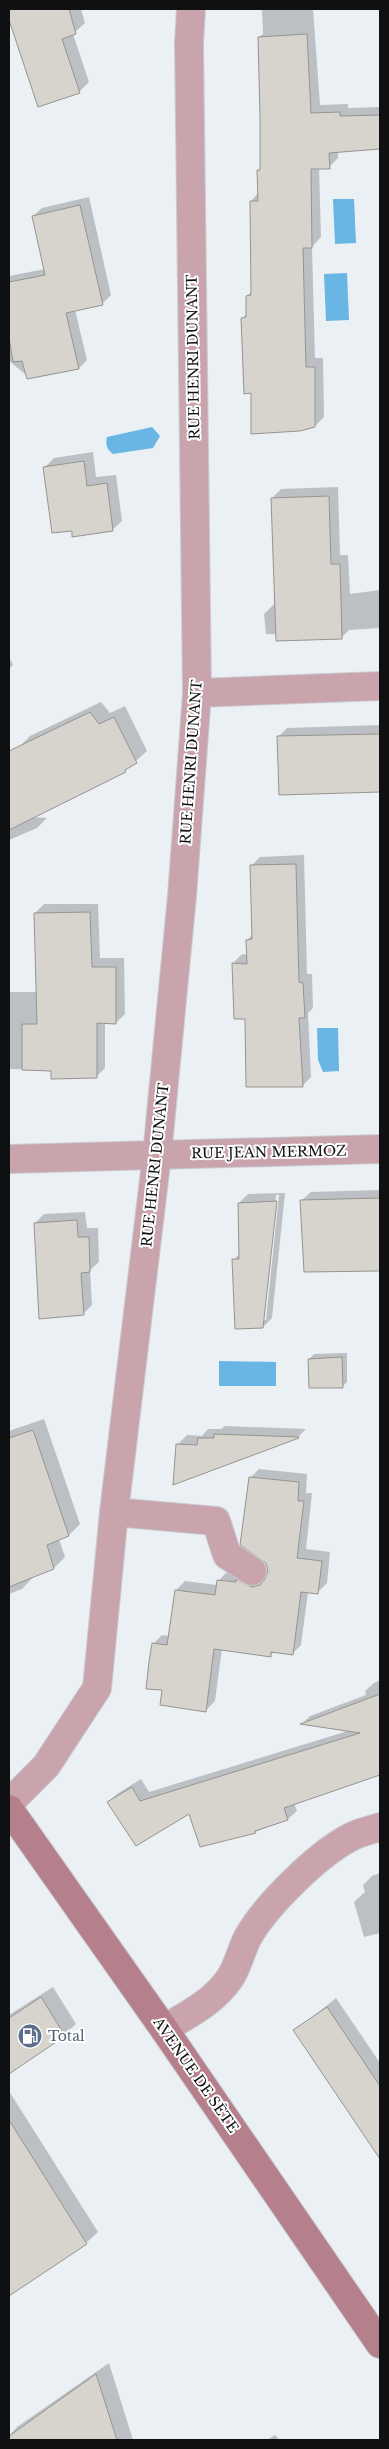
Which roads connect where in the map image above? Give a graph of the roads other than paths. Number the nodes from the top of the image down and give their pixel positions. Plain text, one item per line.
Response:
1 (191, 9) edge
2 (380, 686) edge
3 (197, 693) junction
4 (380, 1149) edge
5 (157, 1155) junction
6 (9, 1159) edge
7 (114, 1512) junction
8 (252, 1571) dead end
9 (9, 1803) edge
10 (9, 1809) edge
11 (380, 1827) edge
12 (164, 2029) junction
13 (380, 2344) edge

1 - 3 street, RUE HENRI DUNANT
2 - 3 street
3 - 5 street, RUE HENRI DUNANT
4 - 5 street, RUE JEAN MERMOZ
5 - 6 street, RUE JEAN MERMOZ
5 - 7 street, RUE HENRI DUNANT
7 - 8 street
7 - 9 street, RUE HENRI DUNANT
10 - 12 main road, AVENUE DE SÈTE
11 - 12 street
12 - 13 main road, AVENUE DE SÈTE

